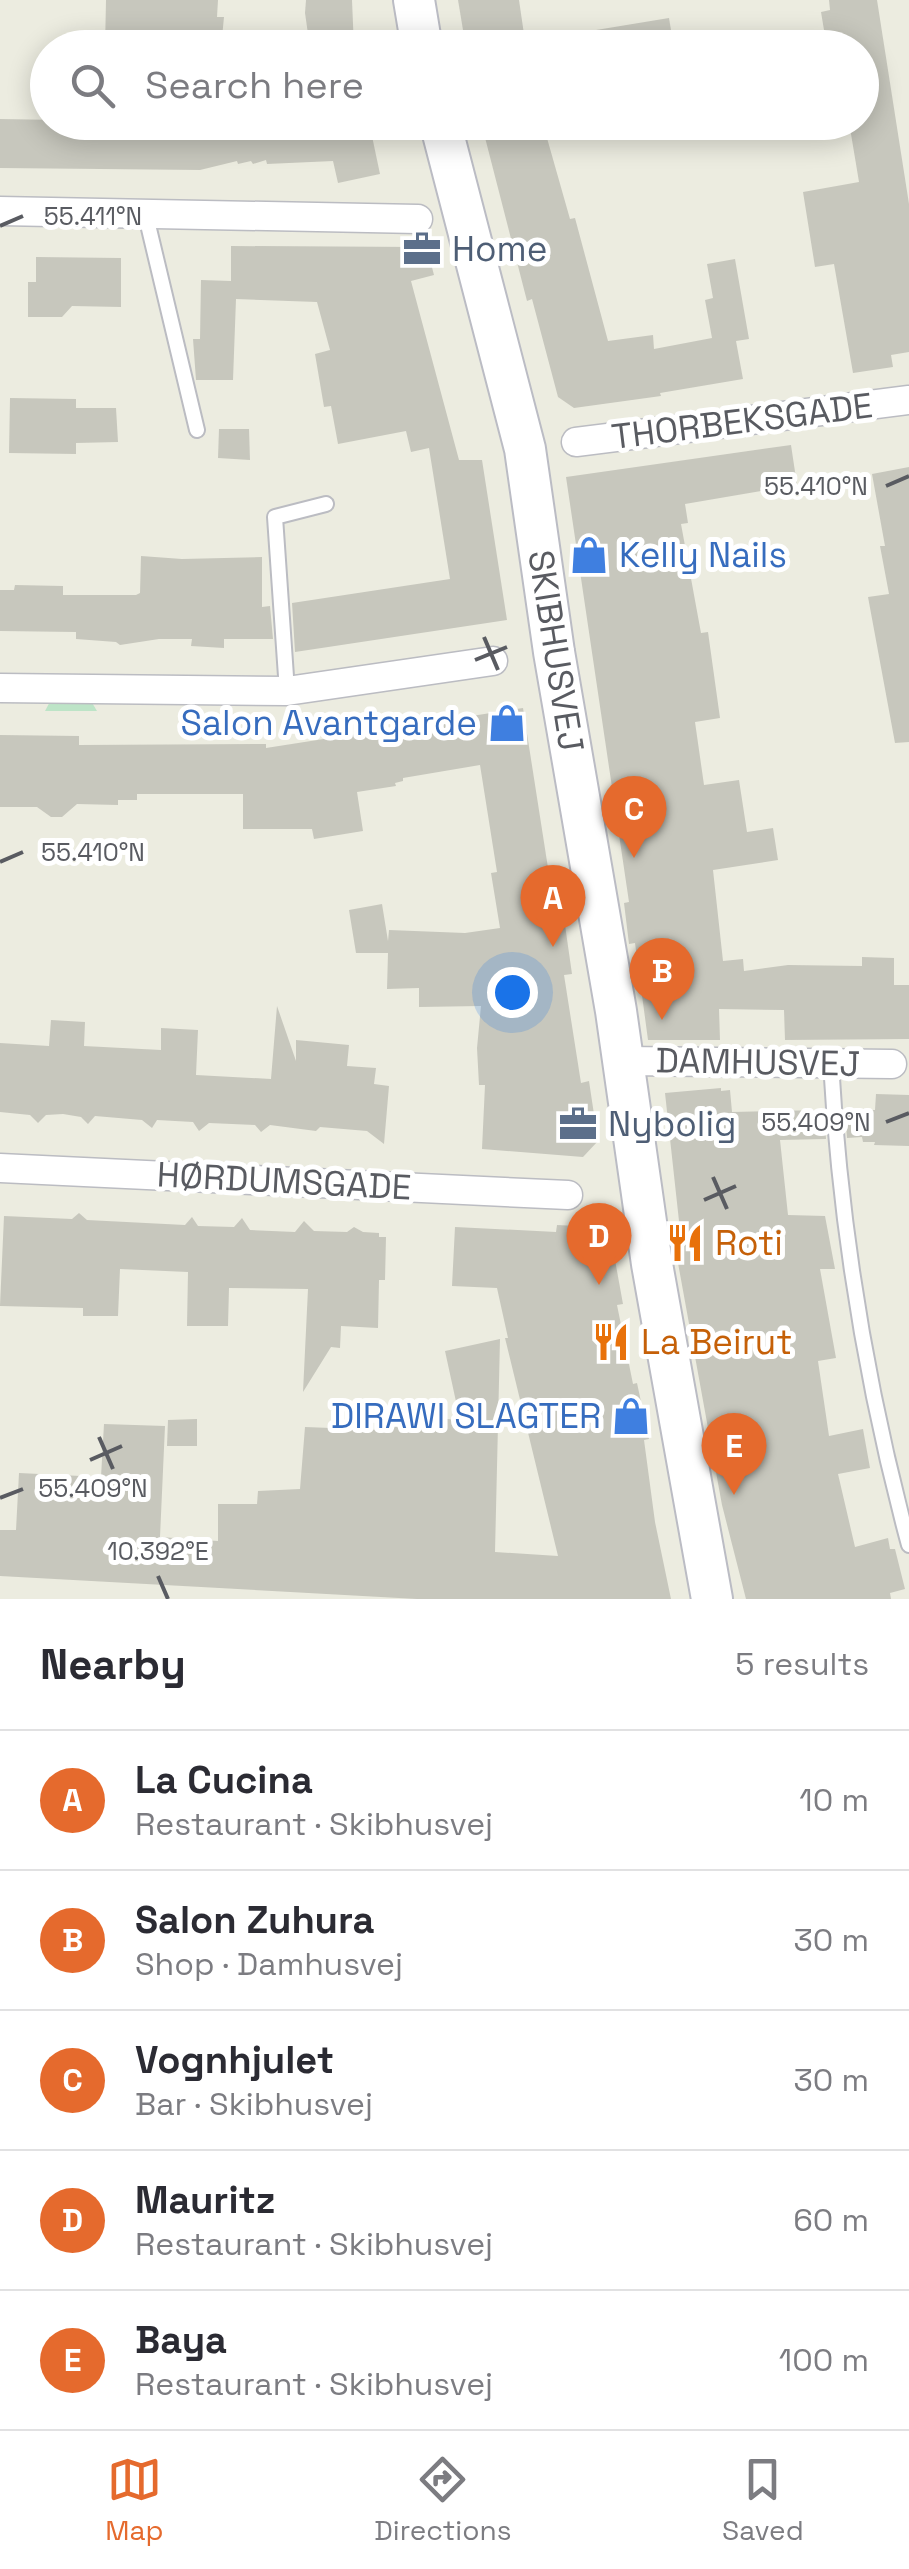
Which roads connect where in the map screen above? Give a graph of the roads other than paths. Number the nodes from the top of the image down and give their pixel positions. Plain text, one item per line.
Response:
1 (414, 0) edge
2 (419, 30) edge
3 (445, 140) edge
4 (0, 211) edge
5 (145, 212) junction
6 (418, 219) dead end
7 (909, 400) edge
8 (197, 430) dead end
9 (576, 442) dead end
10 (326, 504) dead end
11 (493, 661) dead end
12 (0, 688) edge
13 (287, 691) junction
14 (624, 1061) junction
15 (831, 1064) junction
16 (892, 1064) dead end
17 (0, 1168) edge
18 (568, 1195) dead end
19 (909, 1545) edge
20 (712, 1599) edge

1 - 2 street
3 - 14 street, SKIBHUSVEJ
4 - 5 street
5 - 6 street
5 - 8 lane
7 - 9 street, THORBEKSGADE
10 - 13 lane
11 - 13 street
12 - 13 street
14 - 15 street, DAMHUSVEJ
14 - 20 street, SKIBHUSVEJ
15 - 16 street, DAMHUSVEJ
15 - 19 lane
17 - 18 street, HØRDUMSGADE

